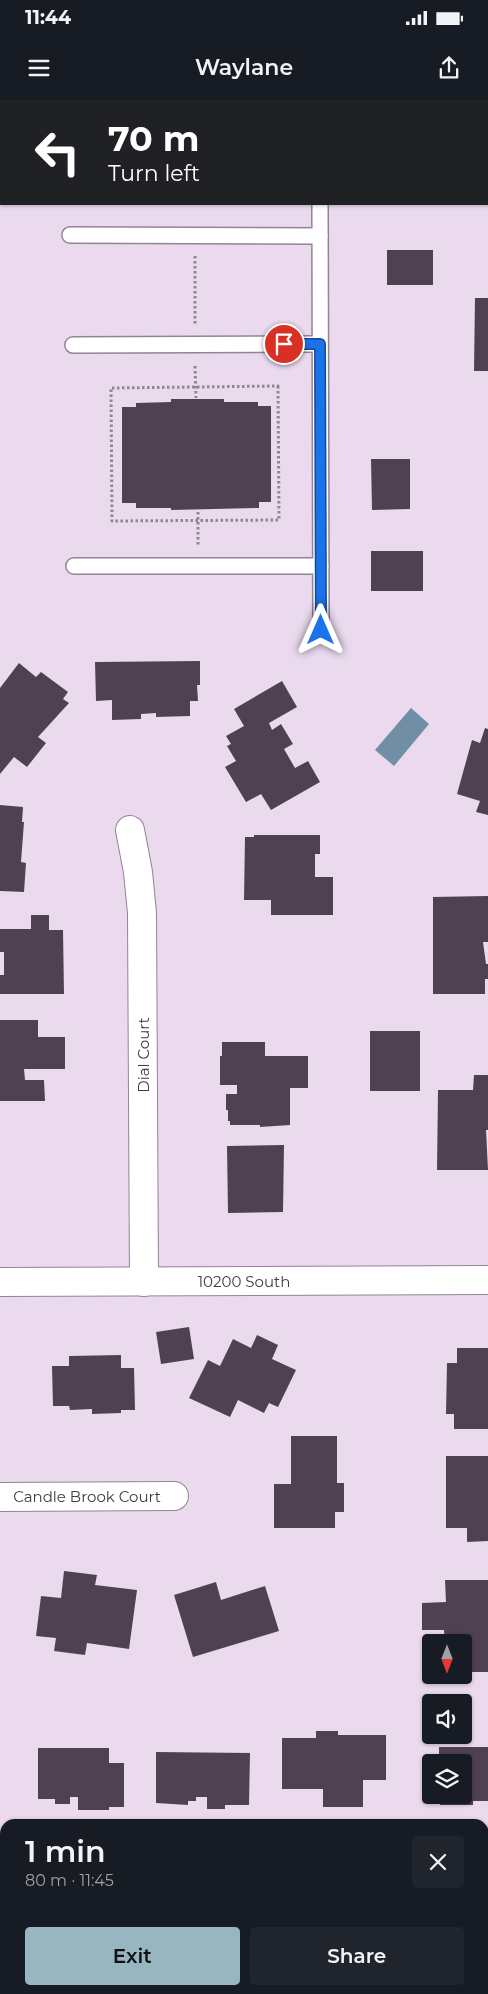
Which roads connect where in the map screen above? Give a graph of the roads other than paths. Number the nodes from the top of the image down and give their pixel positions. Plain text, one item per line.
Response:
1 (320, 205) edge
2 (70, 235) dead end
3 (320, 236) junction
4 (320, 344) junction
5 (73, 345) dead end
6 (74, 566) dead end
7 (321, 566) junction
8 (321, 630) dead end
9 (130, 830) dead end
10 (488, 1280) edge
11 (0, 1282) edge
12 (144, 1282) junction
13 (174, 1496) dead end
14 (0, 1497) edge

1 - 3 lane
2 - 3 lane
3 - 4 lane
4 - 5 lane
4 - 7 lane
6 - 7 lane
7 - 8 lane
9 - 12 street, Dial Court
10 - 12 street, 10200 South
11 - 12 street, 10200 South
13 - 14 street, Candle Brook Court

